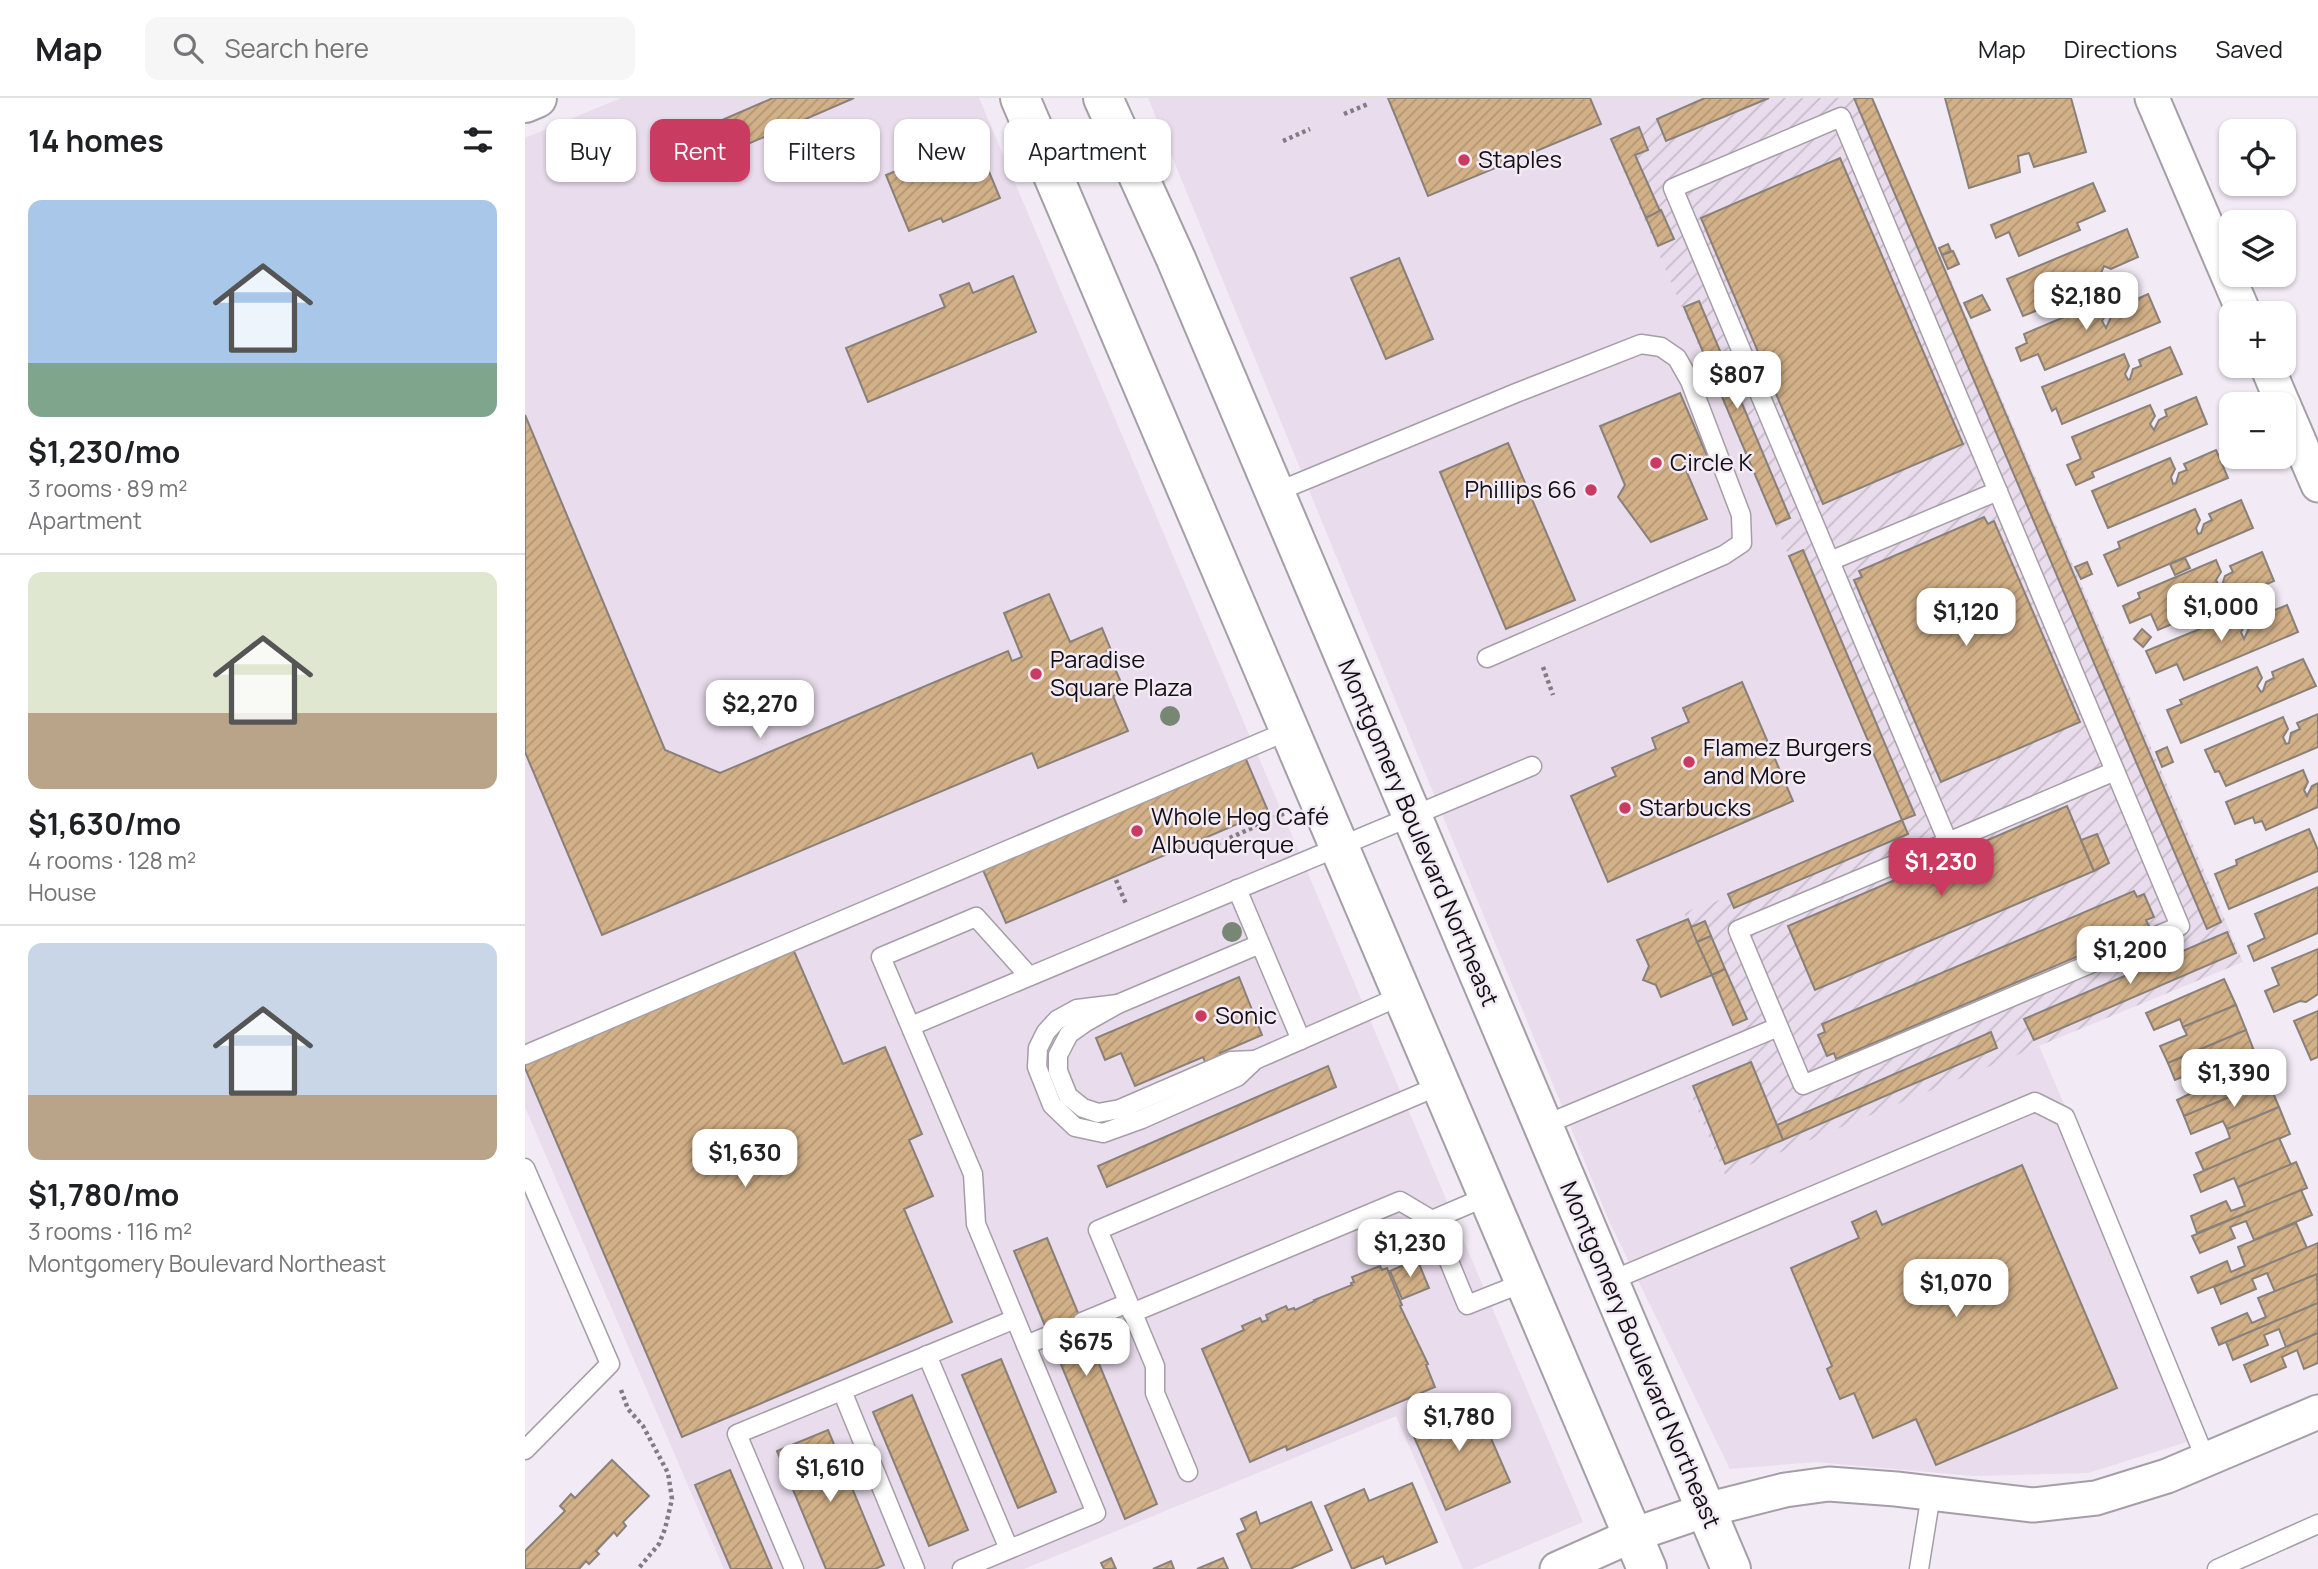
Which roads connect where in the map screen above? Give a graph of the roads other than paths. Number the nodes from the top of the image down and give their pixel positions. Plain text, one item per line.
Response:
1 (536, 98) edge
2 (1020, 98) edge
3 (1103, 98) edge
4 (2152, 98) edge
5 (525, 103) edge
6 (2239, 301) edge
7 (2296, 434) edge
8 (2318, 484) edge
9 (1998, 491) junction
10 (1274, 493) junction
11 (1830, 561) junction
12 (1487, 658) dead end
13 (1290, 730) junction
14 (1532, 766) dead end
15 (2115, 771) junction
16 (1411, 816) junction
17 (1948, 842) junction
18 (1339, 846) junction
19 (1237, 889) junction
20 (1260, 944) junction
21 (1029, 976) junction
22 (1403, 995) junction
23 (911, 1026) junction
24 (1778, 1027) junction
25 (1301, 1040) junction
26 (525, 1055) edge
27 (1441, 1085) junction
28 (1542, 1126) junction
29 (525, 1168) edge
30 (1488, 1196) junction
31 (1432, 1220) junction
32 (1525, 1282) junction
33 (1608, 1282) junction
34 (1130, 1308) junction
35 (1015, 1319) junction
36 (1082, 1322) dead end
37 (1048, 1336) dead end
38 (1026, 1345) junction
39 (927, 1355) junction
40 (842, 1391) junction
41 (2318, 1412) edge
42 (525, 1450) edge
43 (2206, 1460) junction
44 (1188, 1472) dead end
45 (1931, 1494) junction
46 (1706, 1510) junction
47 (2318, 1524) edge
48 (1009, 1549) junction
49 (1640, 1552) edge
50 (794, 1569) edge
51 (915, 1569) edge
52 (962, 1569) edge
53 (1557, 1569) edge
54 (1731, 1569) edge
55 (1919, 1569) edge
56 (2217, 1569) edge

1 - 5 main road
2 - 13 main road
3 - 10 main road, Montgomery Boulevard Northeast
4 - 6 street
7 - 8 street
9 - 11 lane
9 - 11 lane
9 - 15 lane
10 - 12 lane
10 - 16 main road, Montgomery Boulevard Northeast
11 - 17 lane
13 - 18 main road
13 - 26 lane
14 - 16 lane
15 - 17 lane
15 - 24 lane
16 - 18 lane
16 - 28 main road, Montgomery Boulevard Northeast
17 - 24 lane
18 - 19 lane
18 - 22 main road
19 - 20 lane
19 - 21 lane
20 - 25 lane
20 - 25 lane
21 - 23 lane
21 - 23 lane
22 - 25 lane
22 - 27 main road
23 - 35 lane
24 - 28 lane
27 - 30 main road
27 - 34 lane
28 - 33 main road, Montgomery Boulevard Northeast
29 - 42 lane
30 - 31 lane
30 - 32 main road
31 - 32 lane
31 - 34 lane
32 - 49 main road
33 - 43 lane
33 - 46 main road, Montgomery Boulevard Northeast
34 - 36 lane
34 - 44 lane
35 - 38 lane
35 - 39 lane
37 - 38 lane
38 - 48 lane
39 - 40 lane
39 - 48 lane
40 - 50 lane
40 - 51 lane
41 - 43 street
43 - 45 street
45 - 46 street
45 - 55 lane
46 - 49 street
46 - 54 main road, Montgomery Boulevard Northeast
47 - 56 lane
48 - 52 lane
49 - 53 street

